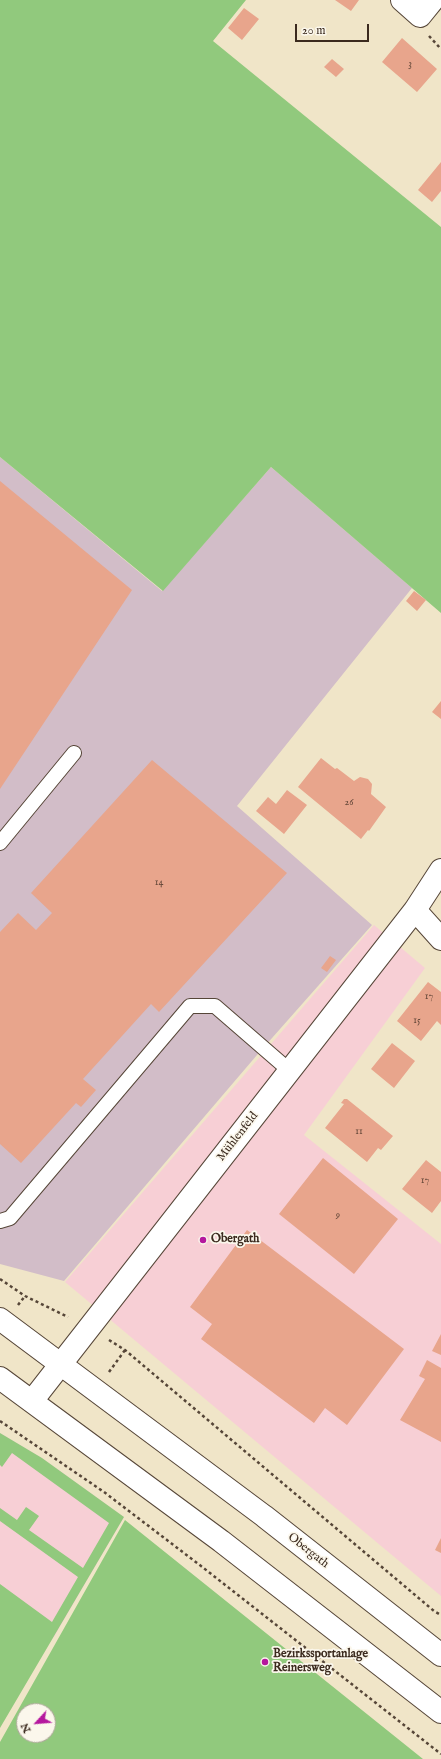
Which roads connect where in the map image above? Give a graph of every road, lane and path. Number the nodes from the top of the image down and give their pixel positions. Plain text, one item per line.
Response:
1 (402, 0) edge
2 (426, 8) edge
3 (74, 753) dead end
4 (0, 843) edge
5 (441, 870) edge
6 (415, 910) junction
7 (441, 939) edge
8 (290, 1071) junction
9 (5, 1220) edge
10 (0, 1279) edge
11 (0, 1319) edge
12 (88, 1328) junction
13 (125, 1350) dead end
14 (61, 1363) junction
15 (0, 1378) edge
16 (32, 1401) junction
17 (0, 1421) edge
18 (441, 1615) edge
19 (441, 1655) edge
20 (441, 1712) edge
21 (441, 1754) edge

1 - 2 main road
3 - 4 lane
5 - 6 main road, Mühlenfeld
6 - 7 main road
6 - 8 main road, Mühlenfeld
8 - 9 lane
8 - 12 main road, Mühlenfeld
10 - 12 path
11 - 14 main road, Obergath
12 - 14 main road, Mühlenfeld
13 - 18 path
14 - 16 main road, Mühlenfeld
14 - 19 main road, Obergath
15 - 16 main road
16 - 20 main road
17 - 21 path

